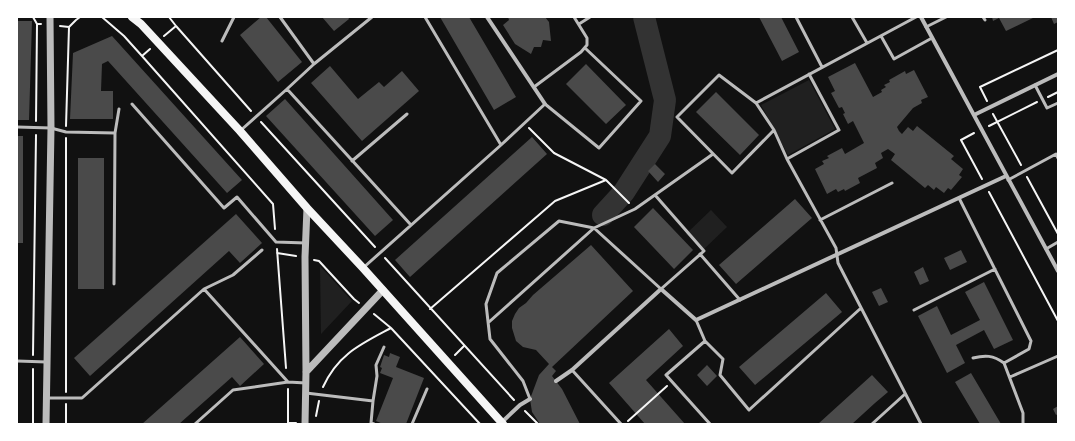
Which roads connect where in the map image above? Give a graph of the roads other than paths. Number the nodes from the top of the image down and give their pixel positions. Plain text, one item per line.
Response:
1 (50, 17) edge
2 (132, 17) edge
3 (234, 17) edge
4 (280, 17) edge
5 (372, 17) edge
6 (425, 17) edge
7 (488, 17) edge
8 (574, 17) edge
9 (590, 17) edge
10 (796, 17) edge
11 (852, 17) edge
12 (916, 17) edge
13 (921, 17) edge
14 (946, 17) edge
15 (139, 19) edge
16 (579, 24) junction
17 (926, 27) junction
18 (881, 36) junction
19 (932, 38) junction
20 (222, 41) dead end
21 (867, 44) junction
22 (585, 48) junction
23 (314, 64) junction
24 (822, 67) junction
25 (809, 74) junction
26 (1058, 74) edge
27 (1035, 85) junction
28 (534, 87) junction
29 (287, 89) junction
30 (756, 103) junction
31 (1058, 103) edge
32 (132, 104) dead end
33 (545, 104) junction
34 (119, 109) dead end
35 (407, 114) dead end
36 (974, 115) junction
37 (17, 127) edge
38 (51, 128) junction
39 (774, 130) junction
40 (240, 131) junction
41 (115, 133) junction
42 (501, 145) junction
43 (713, 154) junction
44 (1058, 158) edge
45 (787, 159) junction
46 (352, 161) junction
47 (1007, 178) junction
48 (892, 183) dead end
49 (655, 195) junction
50 (959, 198) junction
51 (307, 208) junction
52 (820, 220) junction
53 (410, 225) junction
54 (594, 228) junction
55 (1058, 242) edge
56 (306, 243) junction
57 (1046, 249) junction
58 (262, 250) dead end
59 (700, 254) junction
60 (836, 255) junction
61 (363, 268) junction
62 (995, 269) junction
63 (1058, 271) edge
64 (114, 284) dead end
65 (204, 289) junction
66 (661, 289) junction
67 (383, 290) junction
68 (740, 300) junction
69 (861, 308) junction
70 (914, 310) dead end
71 (696, 320) junction
72 (489, 322) junction
73 (705, 341) junction
74 (384, 347) dead end
75 (1058, 356) edge
76 (973, 358) dead end
77 (17, 361) edge
78 (47, 362) junction
79 (1004, 363) junction
80 (572, 370) junction
81 (306, 372) junction
82 (1010, 378) junction
83 (556, 381) dead end
84 (288, 382) junction
85 (306, 383) junction
86 (427, 389) dead end
87 (306, 393) junction
88 (905, 394) junction
89 (46, 398) junction
90 (530, 399) joint
91 (373, 401) junction
92 (502, 423) edge
93 (46, 424) edge
94 (195, 424) edge
95 (305, 424) edge
96 (374, 424) edge
97 (412, 424) edge
98 (620, 424) edge
99 (710, 424) edge
100 (872, 424) edge
101 (920, 424) edge
102 (1023, 424) edge

1 - 38 street
2 - 15 main road
3 - 20 lane
4 - 23 lane
5 - 23 lane
6 - 42 lane
7 - 28 street
8 - 16 lane
9 - 16 lane
10 - 24 lane
11 - 21 lane
12 - 18 lane
13 - 17 street
14 - 17 lane
15 - 40 main road
16 - 22 lane
17 - 19 street
18 - 19 lane
18 - 21 lane
19 - 36 street
21 - 24 lane
22 - 28 lane
22 - 33 lane
23 - 29 lane
24 - 25 lane
25 - 30 lane
25 - 45 lane
26 - 27 street
27 - 31 lane
27 - 36 street
28 - 33 street
29 - 40 lane
29 - 46 lane
30 - 39 lane
30 - 43 lane
32 - 56 lane
33 - 42 lane
34 - 41 lane
35 - 46 lane
36 - 47 street
37 - 38 lane
38 - 41 lane
38 - 78 street
39 - 43 lane
39 - 45 lane
40 - 51 main road
41 - 64 lane
42 - 53 lane
43 - 49 lane
44 - 47 lane
45 - 52 lane
46 - 53 lane
47 - 50 street
47 - 57 street
48 - 52 lane
49 - 54 lane
49 - 59 lane
50 - 60 street
50 - 62 lane
51 - 56 street
51 - 61 main road
52 - 60 lane
53 - 61 lane
54 - 66 lane
54 - 72 lane
54 - 72 lane
55 - 57 lane
56 - 81 street
57 - 63 street
58 - 65 lane
59 - 66 lane
59 - 68 lane
60 - 68 street
60 - 69 lane
61 - 67 main road
62 - 70 lane
62 - 79 lane
65 - 84 lane
65 - 89 lane
66 - 71 street
66 - 80 street
67 - 81 street
67 - 92 main road
68 - 71 street
69 - 73 lane
69 - 88 lane
71 - 73 lane
72 - 90 lane
73 - 99 lane
74 - 91 lane
75 - 82 lane
76 - 79 lane
77 - 78 lane
78 - 89 street
79 - 82 lane
80 - 83 street
80 - 98 lane
81 - 85 street
82 - 102 lane
84 - 85 lane
84 - 94 lane
85 - 87 street
86 - 97 lane
87 - 91 lane
87 - 95 street
88 - 100 lane
88 - 101 lane
89 - 93 street
90 - 92 street
91 - 96 lane

